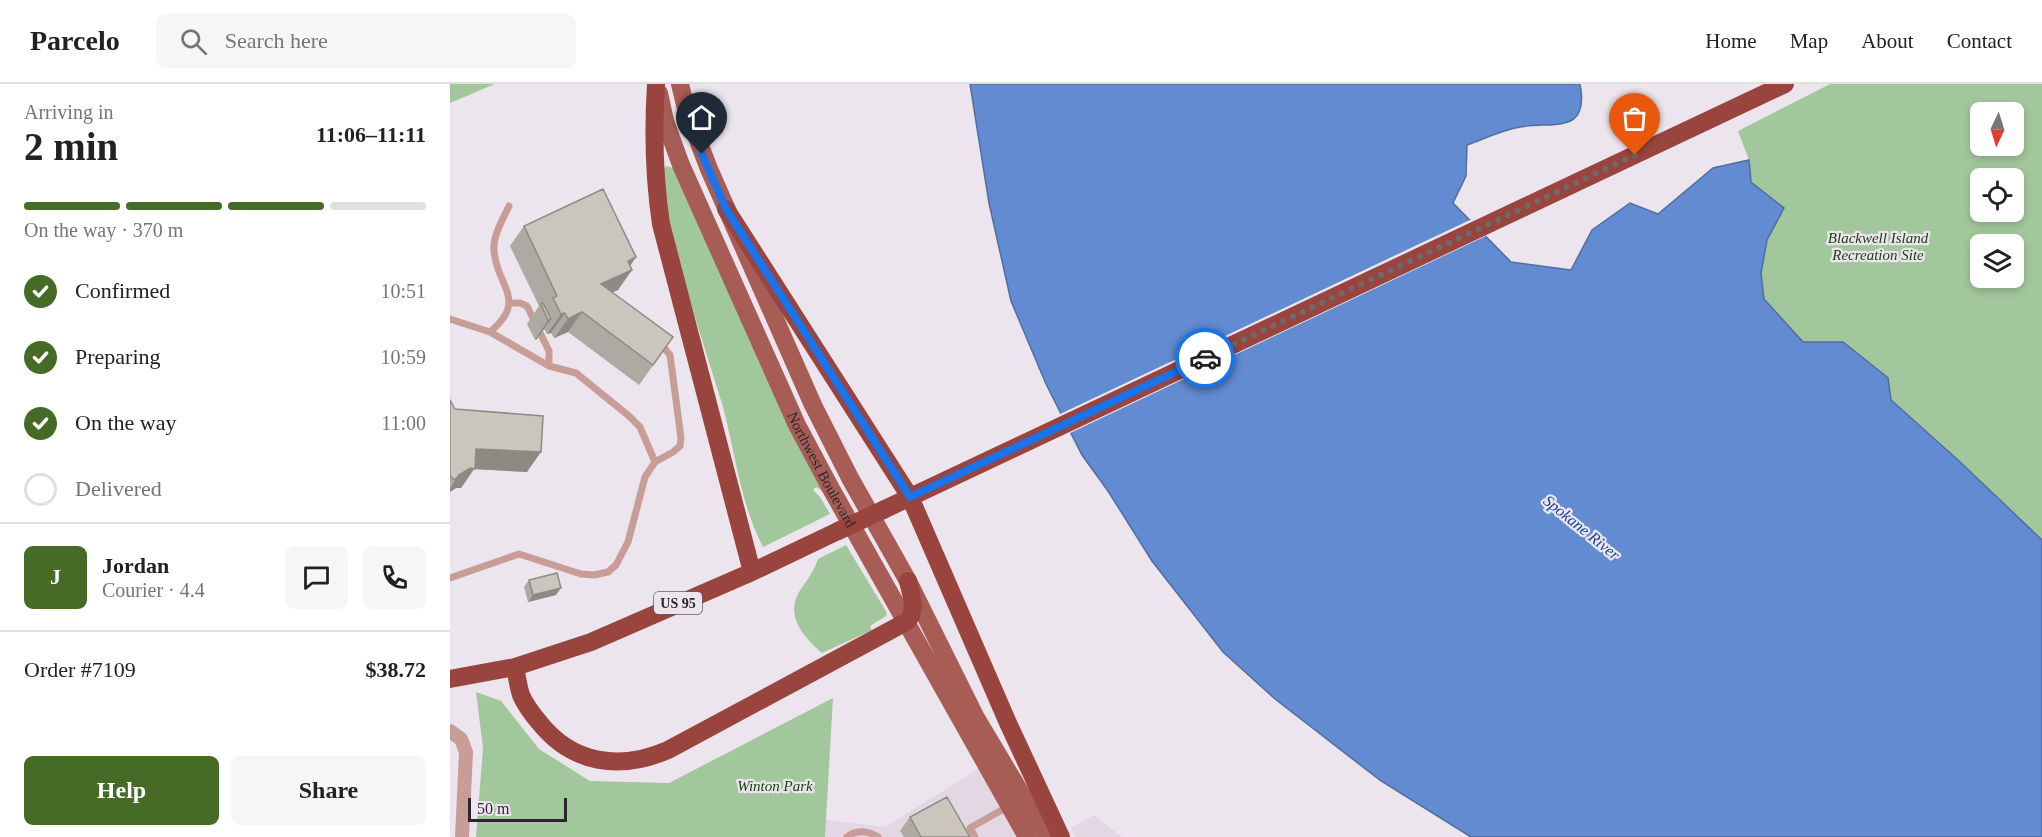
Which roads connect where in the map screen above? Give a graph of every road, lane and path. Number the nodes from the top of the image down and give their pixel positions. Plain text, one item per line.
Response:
1 (657, 84) edge
2 (680, 84) edge
3 (1785, 84) edge
4 (509, 206) dead end
5 (726, 209) junction
6 (510, 303) junction
7 (450, 319) edge
8 (490, 332) junction
9 (656, 339) edge
10 (549, 366) junction
11 (655, 462) junction
12 (910, 497) junction
13 (752, 572) junction
14 (450, 578) edge
15 (908, 580) junction
16 (906, 622) junction
17 (515, 667) junction
18 (450, 679) edge
19 (456, 735) edge
20 (1010, 805) junction
21 (462, 837) edge
22 (847, 837) edge
23 (878, 837) edge
24 (975, 837) edge
25 (1028, 837) edge
26 (1047, 837) edge
27 (1060, 837) edge

1 - 13 highway
1 - 16 main road, Northwest Boulevard
2 - 5 main road, Northwest Boulevard
3 - 12 highway, US 95
4 - 6 lane
5 - 12 highway
5 - 15 main road, Northwest Boulevard
6 - 8 lane
6 - 10 lane
7 - 8 lane
8 - 10 lane
9 - 11 lane
10 - 11 lane
11 - 14 lane
12 - 13 highway, US 95, bridge
12 - 27 highway
13 - 17 highway, US 95
15 - 16 highway
15 - 26 main road, Northwest Boulevard
16 - 17 highway
16 - 20 main road, Northwest Boulevard
17 - 18 highway, US 95
19 - 21 street
20 - 24 lane
20 - 25 main road, Northwest Boulevard
22 - 23 lane

